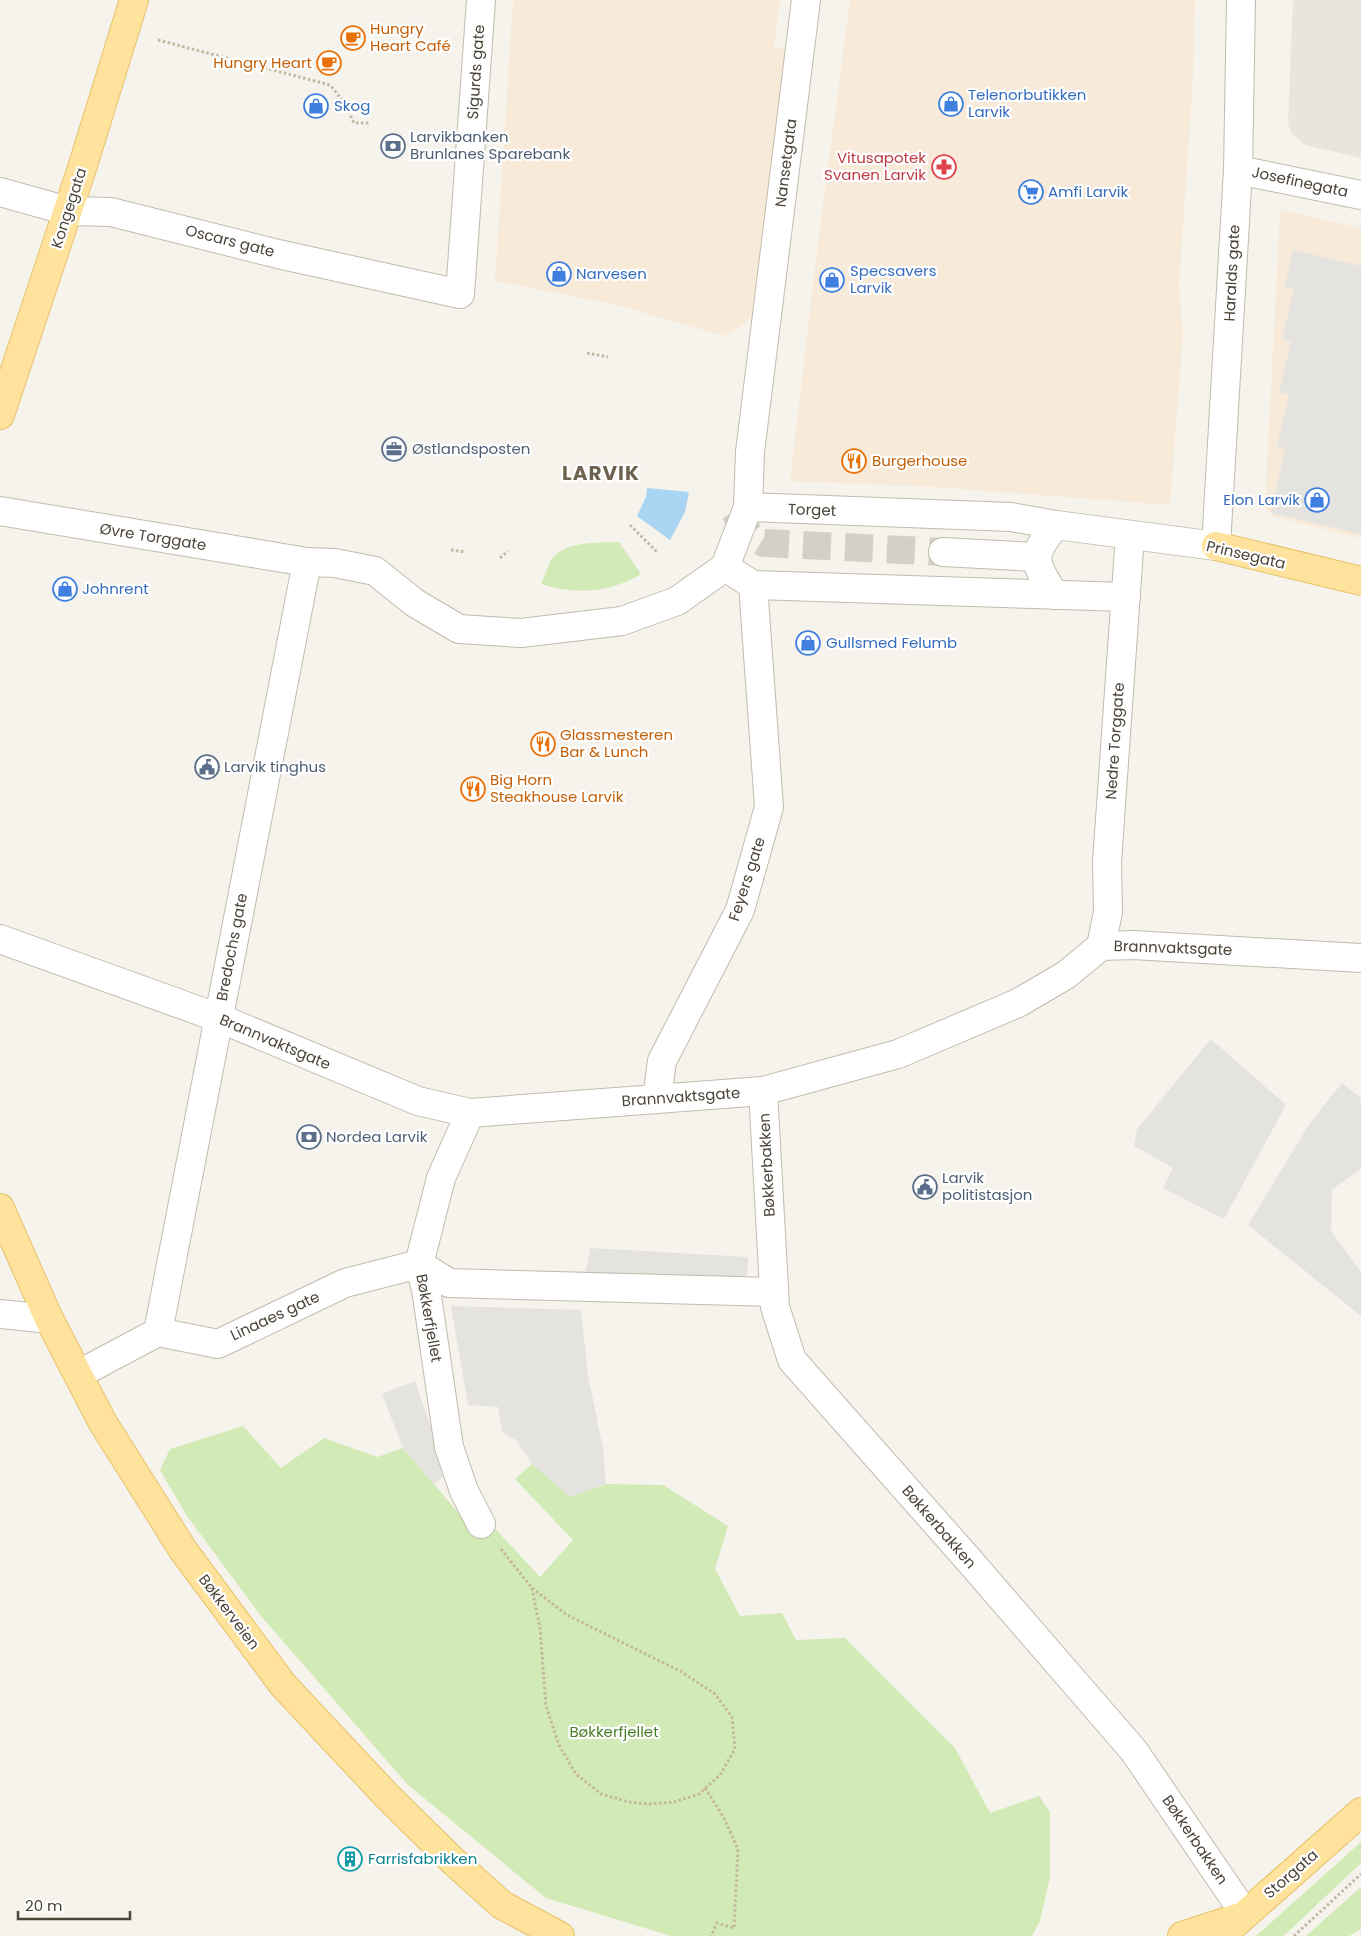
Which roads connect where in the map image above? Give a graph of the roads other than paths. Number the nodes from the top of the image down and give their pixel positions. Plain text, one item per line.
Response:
1 (134, 0) edge
2 (481, 0) edge
3 (806, 0) edge
4 (1241, 0) edge
5 (1238, 170) junction
6 (0, 192) edge
7 (1361, 195) edge
8 (68, 211) junction
9 (460, 294) joint
10 (0, 415) edge
11 (748, 507) junction
12 (0, 511) edge
13 (1056, 525) junction
14 (1130, 535) junction
15 (1216, 546) junction
16 (943, 552) tunnel mouth
17 (1036, 557) junction
18 (307, 562) junction
19 (725, 567) junction
20 (1361, 581) edge
21 (753, 585) junction
22 (1055, 595) junction
23 (1126, 597) junction
24 (0, 939) edge
25 (1102, 946) junction
26 (1361, 958) edge
27 (219, 1018) junction
28 (763, 1091) junction
29 (657, 1098) junction
30 (470, 1113) junction
31 (0, 1208) edge
32 (419, 1264) junction
33 (774, 1292) junction
34 (0, 1314) edge
35 (49, 1319) junction
36 (158, 1332) junction
37 (78, 1374) junction
38 (481, 1524) road end
39 (1361, 1812) edge
40 (1243, 1915) junction
41 (560, 1936) edge
42 (1182, 1936) edge
43 (1221, 1936) edge

1 - 8 main road, Kongegata
2 - 9 street, Sigurds gate
3 - 11 street, Nansetgata
4 - 5 street, Haralds gate
5 - 7 street, Josefinegata
5 - 15 street, Haralds gate
6 - 8 street, Oscars gate
8 - 9 street, Oscars gate
8 - 10 main road, Kongegata
11 - 13 street, Torget
11 - 19 street
12 - 18 street, Øvre Torggate
13 - 14 street, Torget
13 - 17 street
14 - 15 street, Prinsegata
14 - 23 street, Nedre Torggate
15 - 20 main road, Prinsegata
16 - 17 street
17 - 22 street
18 - 19 street, Øvre Torggate
18 - 27 street, Bredochs gate
19 - 21 street
21 - 22 street
21 - 29 street, Feyers gate
22 - 23 street
23 - 25 street, Nedre Torggate
24 - 27 street, Brannvaktsgate
25 - 26 street, Brannvaktsgate
25 - 28 street, Brannvaktsgate
27 - 30 street, Brannvaktsgate
27 - 36 street, Bredochs gate
28 - 29 street, Brannvaktsgate
28 - 33 street, Bøkkerbakken
29 - 30 street, Brannvaktsgate
30 - 32 street, Bøkkerfjellet
31 - 35 main road, Bøkkerveien
32 - 33 street
32 - 36 street, Linaaes gate
32 - 38 street, Bøkkerfjellet
33 - 40 street, Bøkkerbakken
34 - 35 street
35 - 37 main road, Bøkkerveien
36 - 37 street
37 - 41 main road, Bøkkerveien
39 - 40 main road, Storgata
40 - 42 main road
40 - 43 main road, Storgata

